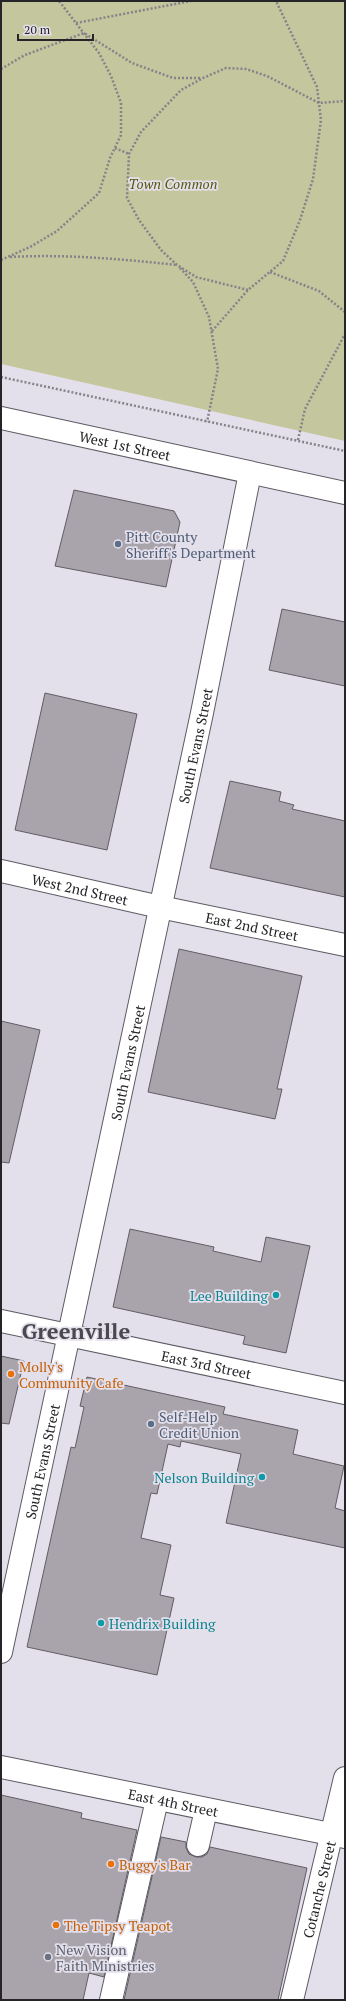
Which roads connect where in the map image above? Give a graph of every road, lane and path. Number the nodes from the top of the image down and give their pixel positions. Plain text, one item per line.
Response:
1 (59, 1) edge
2 (191, 1) edge
3 (276, 1) edge
4 (76, 23) junction
5 (84, 33) junction
6 (1, 69) edge
7 (203, 78) junction
8 (345, 101) edge
9 (319, 102) junction
10 (115, 148) junction
11 (129, 154) junction
12 (10, 257) junction
13 (1, 260) edge
14 (177, 265) junction
15 (270, 272) junction
16 (248, 290) junction
17 (345, 312) edge
18 (212, 331) junction
19 (345, 334) edge
20 (1, 377) edge
21 (1, 418) edge
22 (207, 422) junction
23 (298, 440) junction
24 (345, 451) edge
25 (250, 473) junction
26 (345, 493) edge
27 (1, 870) edge
28 (160, 906) junction
29 (345, 945) edge
30 (1, 1321) edge
31 (68, 1335) junction
32 (345, 1393) edge
33 (1, 1652) edge
34 (1, 1767) edge
35 (345, 1778) edge
36 (157, 1800) junction
37 (206, 1810) junction
38 (338, 1836) edge
39 (198, 1845) dead end
40 (111, 2000) edge
41 (292, 2000) edge

1 - 4 path
2 - 4 path
3 - 9 path
4 - 5 path
5 - 6 path
5 - 7 path
5 - 10 path
7 - 9 path
7 - 11 path
8 - 9 path
9 - 15 path
10 - 11 path
10 - 12 path
11 - 14 path
12 - 13 path
12 - 14 path
14 - 16 path
14 - 18 path
15 - 16 path
15 - 17 path
16 - 18 path
18 - 22 path
19 - 23 path
20 - 22 path
21 - 25 street, West 1st Street
22 - 23 path
23 - 24 path
25 - 26 street, West 1st Street
25 - 28 street, South Evans Street
27 - 28 street, West 2nd Street
28 - 29 street, East 2nd Street
28 - 31 street, South Evans Street
30 - 31 street, East 3rd Street
31 - 32 street, East 3rd Street
31 - 33 street, South Evans Street
34 - 36 street, East 4th Street
35 - 38 street, Cotanche Street
36 - 37 street, East 4th Street
36 - 40 street
37 - 38 street, East 4th Street
37 - 39 street
38 - 41 street, Cotanche Street

